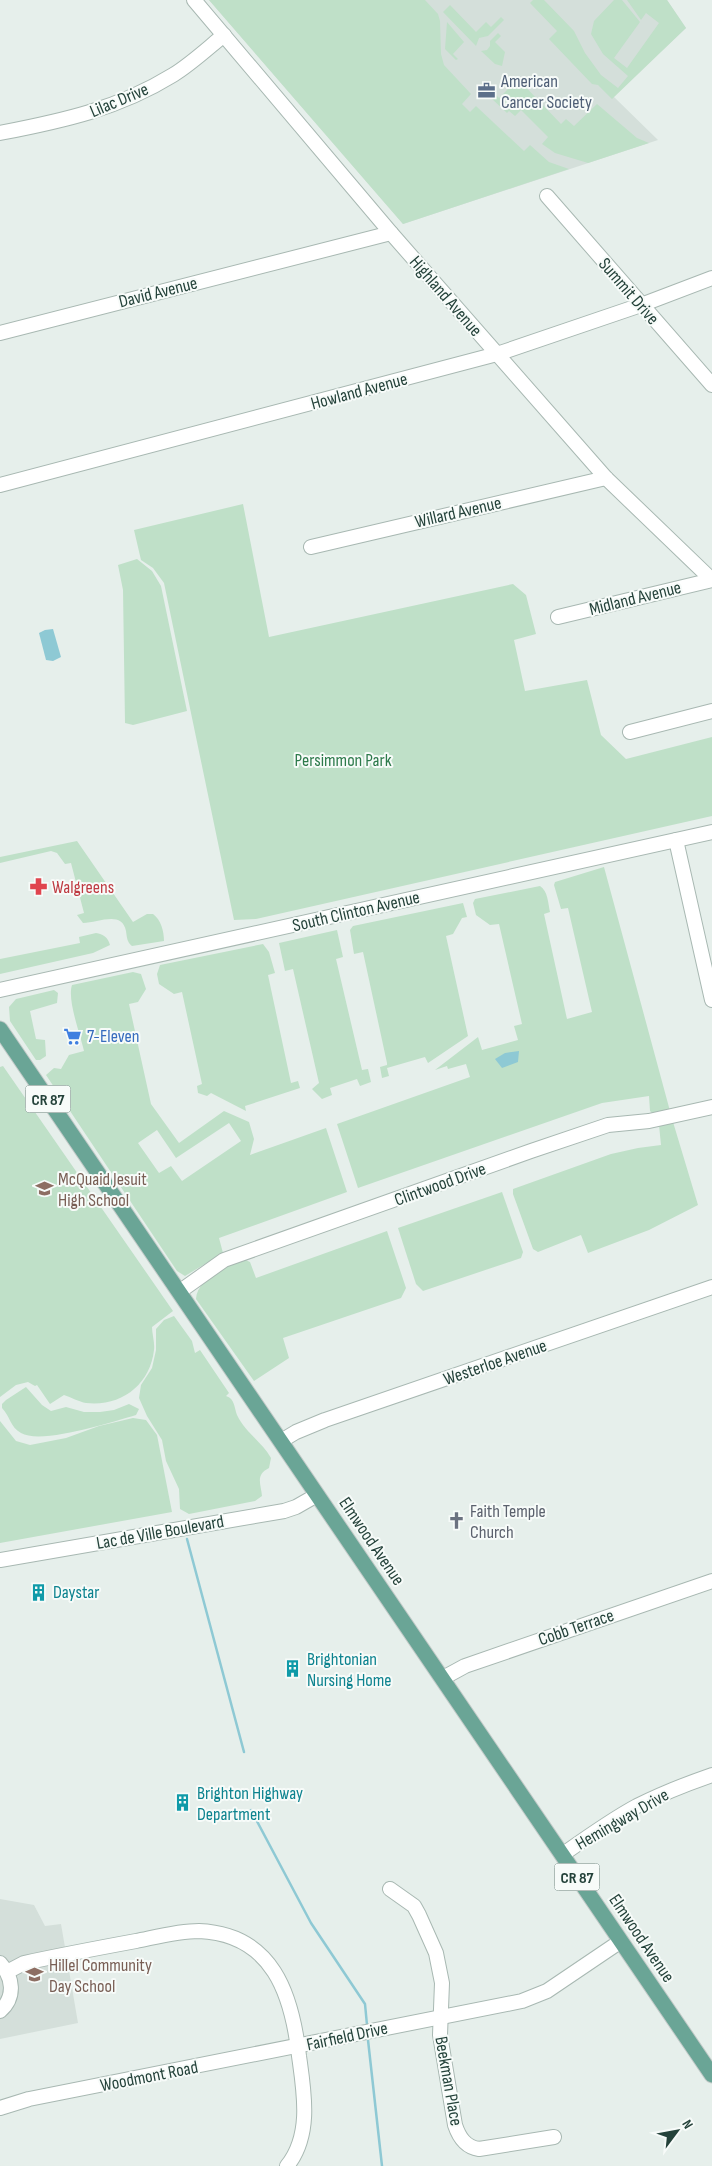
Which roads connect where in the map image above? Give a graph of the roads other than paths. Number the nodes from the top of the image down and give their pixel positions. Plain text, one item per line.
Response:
1 (194, 0) edge
2 (224, 35) junction
3 (0, 133) edge
4 (547, 196) dead end
5 (391, 233) junction
6 (712, 278) edge
7 (641, 305) junction
8 (0, 333) edge
9 (497, 354) junction
10 (712, 385) edge
11 (606, 478) junction
12 (0, 485) edge
13 (310, 547) dead end
14 (712, 580) edge
15 (558, 617) dead end
16 (712, 711) edge
17 (630, 732) dead end
18 (712, 832) edge
19 (676, 840) junction
20 (0, 990) edge
21 (712, 1000) edge
22 (0, 1029) edge
23 (712, 1107) edge
24 (712, 1287) edge
25 (179, 1292) junction
26 (281, 1441) junction
27 (317, 1495) junction
28 (0, 1560) edge
29 (712, 1581) edge
30 (443, 1678) junction
31 (712, 1775) edge
32 (562, 1855) junction
33 (390, 1889) dead end
34 (621, 1942) junction
35 (4, 1967) edge
36 (0, 2011) edge
37 (441, 2016) junction
38 (298, 2046) junction
39 (708, 2059) edge
40 (712, 2075) edge
41 (0, 2108) edge
42 (554, 2137) dead end
43 (287, 2166) edge

1 - 2 street, Highland Avenue
2 - 3 street, Lilac Drive
2 - 5 street, Highland Avenue
4 - 7 street, Summit Drive
5 - 8 street, David Avenue
5 - 9 street, Highland Avenue
6 - 7 street, Howland Avenue
7 - 9 street, Howland Avenue
7 - 10 street, Summit Drive
9 - 11 street, Highland Avenue
9 - 12 street, Howland Avenue
11 - 13 street, Willard Avenue
11 - 14 street, Highland Avenue
14 - 15 street, Midland Avenue
16 - 17 street
18 - 19 street, South Clinton Avenue
19 - 20 street, South Clinton Avenue
19 - 21 street
22 - 25 main road, Elmwood Avenue / CR 87
23 - 25 street, Clintwood Drive
24 - 26 street, Westerloe Avenue
25 - 26 main road, Elmwood Avenue / CR 87
26 - 27 main road, Elmwood Avenue / CR 87
27 - 28 street, Lac de Ville Boulevard
27 - 30 main road, Elmwood Avenue / CR 87
29 - 30 street, Cobb Terrace
30 - 32 main road, Elmwood Avenue / CR 87
31 - 32 street, Hemingway Drive
32 - 34 main road, Elmwood Avenue / CR 87
33 - 37 street, Beekman Place
34 - 37 street, Fairfield Drive
34 - 39 main road, Elmwood Avenue / CR 87
35 - 36 street, Fairfield Drive
35 - 38 street, Fairfield Drive
37 - 38 street, Fairfield Drive
37 - 42 street, Beekman Place
38 - 41 street, Woodmont Road
38 - 43 street
39 - 40 main road, Elmwood Avenue / CR 87

